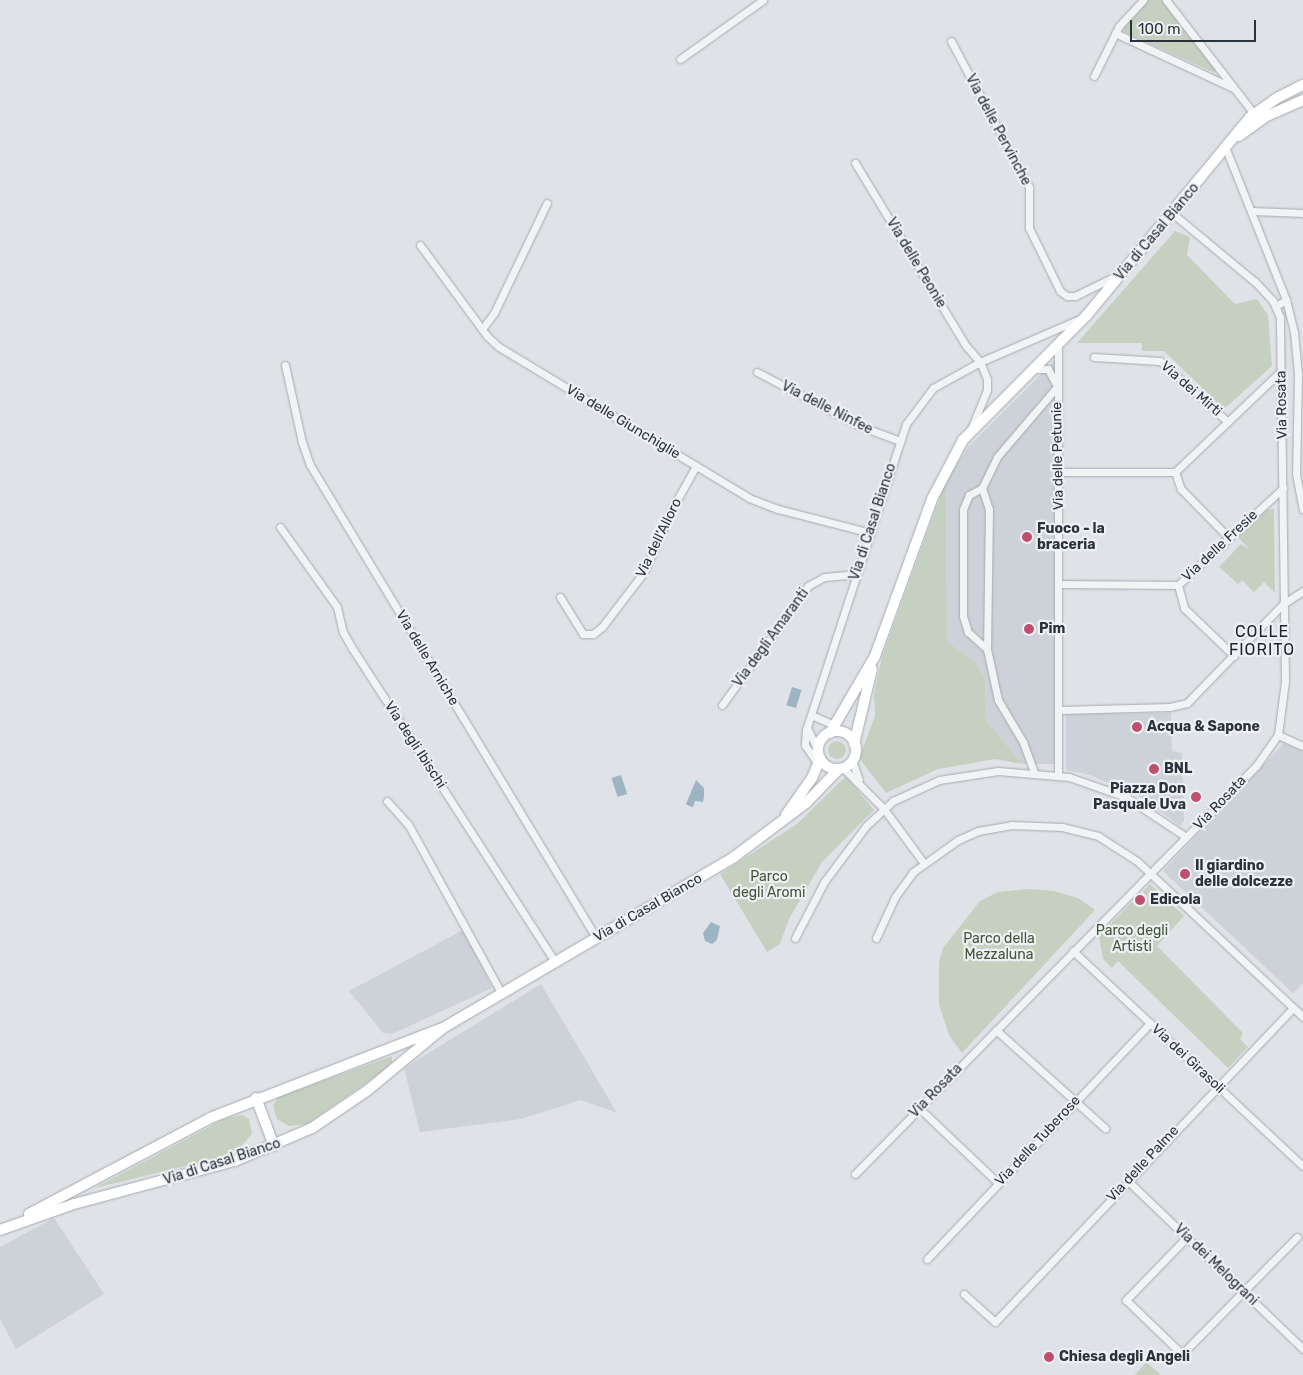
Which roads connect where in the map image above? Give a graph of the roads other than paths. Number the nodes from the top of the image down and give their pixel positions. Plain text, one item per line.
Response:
1 (763, 0) edge
2 (1143, 0) edge
3 (1166, 0) edge
4 (1115, 32) junction
5 (952, 41) dead end
6 (680, 59) dead end
7 (1094, 76) dead end
8 (1302, 85) edge
9 (1234, 88) junction
10 (1303, 100) edge
11 (1254, 114) junction
12 (1226, 149) junction
13 (855, 163) dead end
14 (547, 203) dead end
15 (1253, 211) junction
16 (1303, 213) edge
17 (1173, 214) junction
18 (420, 245) dead end
19 (1125, 272) junction
20 (1286, 300) junction
21 (1276, 306) junction
22 (1087, 315) junction
23 (482, 329) junction
24 (1058, 347) junction
25 (1094, 357) dead end
26 (980, 362) junction
27 (285, 365) dead end
28 (1032, 369) junction
29 (1281, 371) junction
30 (756, 372) dead end
31 (1056, 388) junction
32 (1228, 422) junction
33 (970, 431) junction
34 (900, 440) junction
35 (696, 466) junction
36 (1059, 472) junction
37 (1175, 472) junction
38 (982, 488) junction
39 (1283, 488) junction
40 (1303, 509) edge
41 (280, 526) dead end
42 (871, 533) junction
43 (1228, 537) junction
44 (856, 574) junction
45 (1060, 584) junction
46 (1178, 585) junction
47 (1303, 592) edge
48 (560, 598) dead end
49 (1283, 604) junction
50 (987, 649) junction
51 (875, 656) junction
52 (1234, 656) junction
53 (722, 705) dead end
54 (1060, 710) junction
55 (811, 715) junction
56 (807, 727) junction
57 (832, 729) junction
58 (1278, 735) junction
59 (854, 744) junction
60 (1303, 746) edge
61 (819, 758) junction
62 (852, 760) junction
63 (841, 768) junction
64 (1034, 772) junction
65 (1058, 774) junction
66 (862, 785) junction
67 (387, 801) dead end
68 (884, 809) junction
69 (781, 822) junction
70 (1186, 837) junction
71 (923, 862) junction
72 (1151, 873) junction
73 (597, 938) junction
74 (795, 938) dead end
75 (876, 938) dead end
76 (1073, 951) junction
77 (556, 963) junction
78 (502, 994) junction
79 (1293, 1008) junction
80 (1303, 1017) edge
81 (1150, 1023) junction
82 (442, 1028) junction
83 (996, 1030) junction
84 (1217, 1086) junction
85 (256, 1098) junction
86 (1075, 1102) junction
87 (919, 1108) junction
88 (1105, 1128) dead end
89 (274, 1146) junction
90 (1303, 1166) edge
91 (855, 1174) dead end
92 (1128, 1181) junction
93 (998, 1183) junction
94 (0, 1230) edge
95 (1297, 1236) dead end
96 (1186, 1237) junction
97 (927, 1259) dead end
98 (1242, 1290) junction
99 (964, 1294) dead end
100 (1303, 1349) edge

1 - 6 street
2 - 4 street
3 - 9 street
4 - 7 street
4 - 9 street
5 - 19 street, Via delle Pervinche
8 - 11 main road, Via di Casal Bianco
9 - 11 street
10 - 12 main road, Via di Casal Bianco
11 - 12 main road, Via di Casal Bianco
12 - 15 street, Via Rosata
12 - 17 main road, Via di Casal Bianco
13 - 26 street, Via delle Peonie
14 - 23 street
15 - 16 street
15 - 20 street, Via Rosata
17 - 19 main road, Via di Casal Bianco
17 - 21 street
18 - 23 street, Via delle Giunchiglie
19 - 22 main road, Via di Casal Bianco
20 - 21 street
20 - 40 street, Via Rosata
21 - 29 street, Via Rosata
22 - 24 main road, Via di Casal Bianco
22 - 26 street, Via di Casal Bianco
23 - 35 street, Via delle Giunchiglie
24 - 28 main road, Via di Casal Bianco
24 - 31 street, Via delle Petunie
25 - 32 street, Via dei Mirti
26 - 33 street, Via di Casal Bianco
26 - 34 street, Via di Casal Bianco
27 - 73 street, Via delle Arniche
28 - 31 street
28 - 33 main road, Via di Casal Bianco
29 - 32 street
29 - 39 street, Via Rosata
30 - 34 street, Via delle Ninfee
31 - 36 street, Via delle Petunie
31 - 38 street
32 - 37 street
33 - 51 main road, Via di Casal Bianco
34 - 42 street, Via di Casal Bianco
35 - 42 street, Via delle Giunchiglie
35 - 48 street, Via dell'Alloro
36 - 37 street
36 - 45 street, Via delle Petunie
37 - 43 street
38 - 50 street
38 - 50 street
39 - 43 street, Via delle Fresie
39 - 49 street, Via Rosata
41 - 77 street, Via degli Ibischi
42 - 44 street, Via di Casal Bianco
43 - 46 street, Via delle Fresie
44 - 53 street, Via degli Amaranti
44 - 55 street, Via di Casal Bianco
45 - 46 street, Via delle Fresie
45 - 54 street, Via delle Petunie
46 - 52 street
47 - 49 street
49 - 52 street
49 - 58 street, Via Rosata
50 - 64 street
51 - 57 main road, Via di Casal Bianco
51 - 59 main road
52 - 54 street
54 - 65 street, Via delle Petunie
55 - 56 street, Via di Casal Bianco
55 - 57 street
56 - 61 street
56 - 61 street
57 - 59 main road
57 - 61 main road
58 - 60 street
58 - 70 street, Via Rosata
59 - 62 main road
61 - 63 main road
61 - 69 main road
62 - 63 main road
62 - 66 street
63 - 66 street
63 - 69 main road, Via di Casal Bianco
64 - 65 street
64 - 68 street
65 - 70 street
66 - 68 street
67 - 78 street
68 - 71 street
68 - 74 street
69 - 73 main road, Via di Casal Bianco
70 - 72 street, Via Rosata
71 - 72 street
71 - 75 street
72 - 76 street, Via Rosata
72 - 79 street
73 - 77 main road, Via di Casal Bianco
76 - 81 street, Via dei Girasoli
76 - 83 street, Via Rosata
77 - 78 main road, Via di Casal Bianco
78 - 82 main road, Via di Casal Bianco
79 - 80 street
79 - 84 street, Via delle Palme
81 - 84 street, Via dei Girasoli
81 - 86 street, Via delle Tuberose
82 - 85 main road, Via di Casal Bianco
82 - 89 main road, Via di Casal Bianco
83 - 86 street
83 - 87 street, Via Rosata
84 - 90 street, Via dei Girasoli
84 - 92 street, Via delle Palme
85 - 89 main road
85 - 94 main road, Via di Casal Bianco
86 - 88 street
86 - 93 street, Via delle Tuberose
87 - 91 street, Via Rosata
87 - 93 street
89 - 94 main road, Via di Casal Bianco
92 - 96 street, Via dei Melograni
92 - 99 street, Via delle Palme
93 - 97 street, Via delle Tuberose
95 - 98 street
96 - 98 street, Via dei Melograni
96 - 98 street
98 - 100 street, Via dei Melograni

